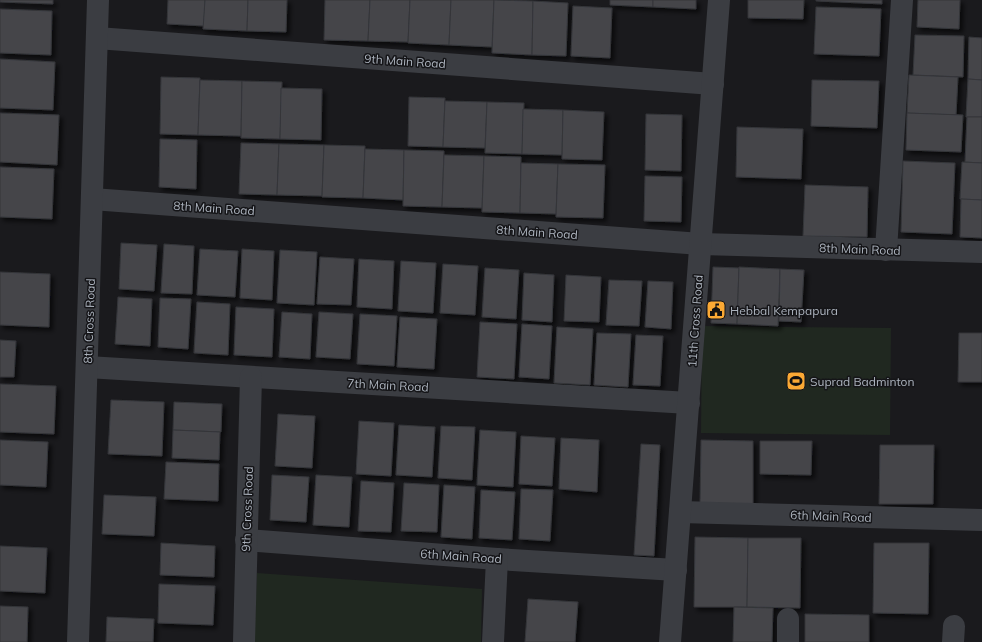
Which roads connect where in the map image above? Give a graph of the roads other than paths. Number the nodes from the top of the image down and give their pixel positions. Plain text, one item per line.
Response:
1 (98, 0) edge
2 (720, 0) edge
3 (902, 0) edge
4 (97, 38) junction
5 (713, 84) junction
6 (92, 200) junction
7 (701, 244) junction
8 (886, 250) junction
9 (982, 252) edge
10 (87, 367) junction
11 (251, 377) junction
12 (689, 403) junction
13 (680, 512) junction
14 (982, 520) edge
15 (246, 540) junction
16 (497, 559) junction
17 (676, 570) junction
18 (788, 619) dead end
19 (78, 642) edge
20 (244, 642) edge
21 (494, 642) edge
22 (670, 642) edge
23 (788, 642) edge

1 - 4 street, 8th Cross Road
2 - 5 street, 11th Cross Road
3 - 8 street
4 - 5 street, 9th Main Road
4 - 6 street, 8th Cross Road
5 - 7 street, 11th Cross Road
6 - 7 street, 8th Main Road
6 - 10 street, 8th Cross Road
7 - 8 street, 8th Main Road
7 - 12 street, 11th Cross Road
8 - 9 street, 8th Main Road
10 - 11 street, 7th Main Road
10 - 19 street, 8th Cross Road
11 - 12 street, 7th Main Road
11 - 15 street, 9th Cross Road
12 - 13 street, 11th Cross Road
13 - 14 street, 6th Main Road
13 - 17 street, 11th Cross Road
15 - 16 street, 6th Main Road
15 - 20 street, 9th Cross Road
16 - 17 street, 6th Main Road
16 - 21 street
17 - 22 street, 11th Cross Road
18 - 23 street

